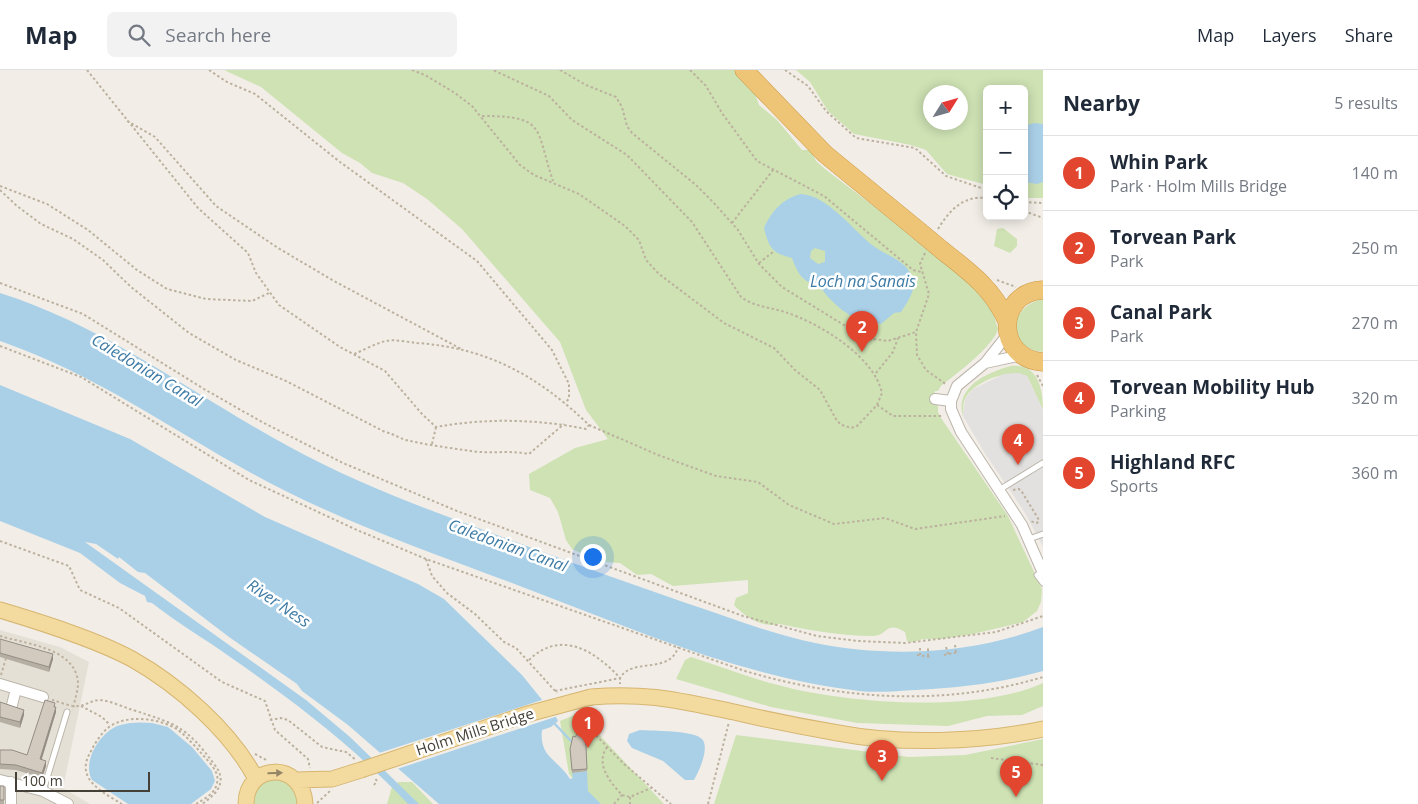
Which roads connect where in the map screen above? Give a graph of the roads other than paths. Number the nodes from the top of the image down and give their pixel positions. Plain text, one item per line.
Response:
1 (744, 70) edge
2 (985, 278) junction
3 (1043, 290) edge
4 (1023, 291) junction
5 (1007, 328) junction
6 (985, 363) junction
7 (1038, 365) edge
8 (935, 400) dead end
9 (951, 401) junction
10 (1043, 464) edge
11 (1004, 487) junction
12 (1043, 534) edge
13 (1029, 539) junction
14 (1040, 574) edge
15 (1043, 582) edge
16 (0, 610) edge
17 (0, 684) edge
18 (16, 689) junction
19 (43, 697) road end
20 (12, 705) edge
21 (67, 712) dead end
22 (1043, 729) edge
23 (256, 779) junction
24 (332, 779) junction
25 (0, 780) edge
26 (296, 780) junction
27 (11, 782) junction
28 (43, 791) junction
29 (11, 804) edge
30 (68, 804) edge
31 (246, 804) edge
32 (305, 804) edge

1 - 2 highway, bridge
2 - 4 highway
2 - 5 highway
3 - 4 highway
4 - 5 highway
5 - 6 street
5 - 7 highway
6 - 7 street
6 - 9 street
8 - 9 street
9 - 11 street
10 - 11 lane
11 - 13 street
12 - 13 lane
13 - 14 street
14 - 15 lane
16 - 23 main road
17 - 18 street
18 - 19 street
18 - 20 street
21 - 28 lane
22 - 24 main road, Holm Mills Bridge, bridge
23 -> 26 main road
23 - 31 main road
24 - 26 main road
24 - 32 main road
25 - 27 street
26 - 32 main road
27 - 28 street
27 - 29 street
28 - 30 street

